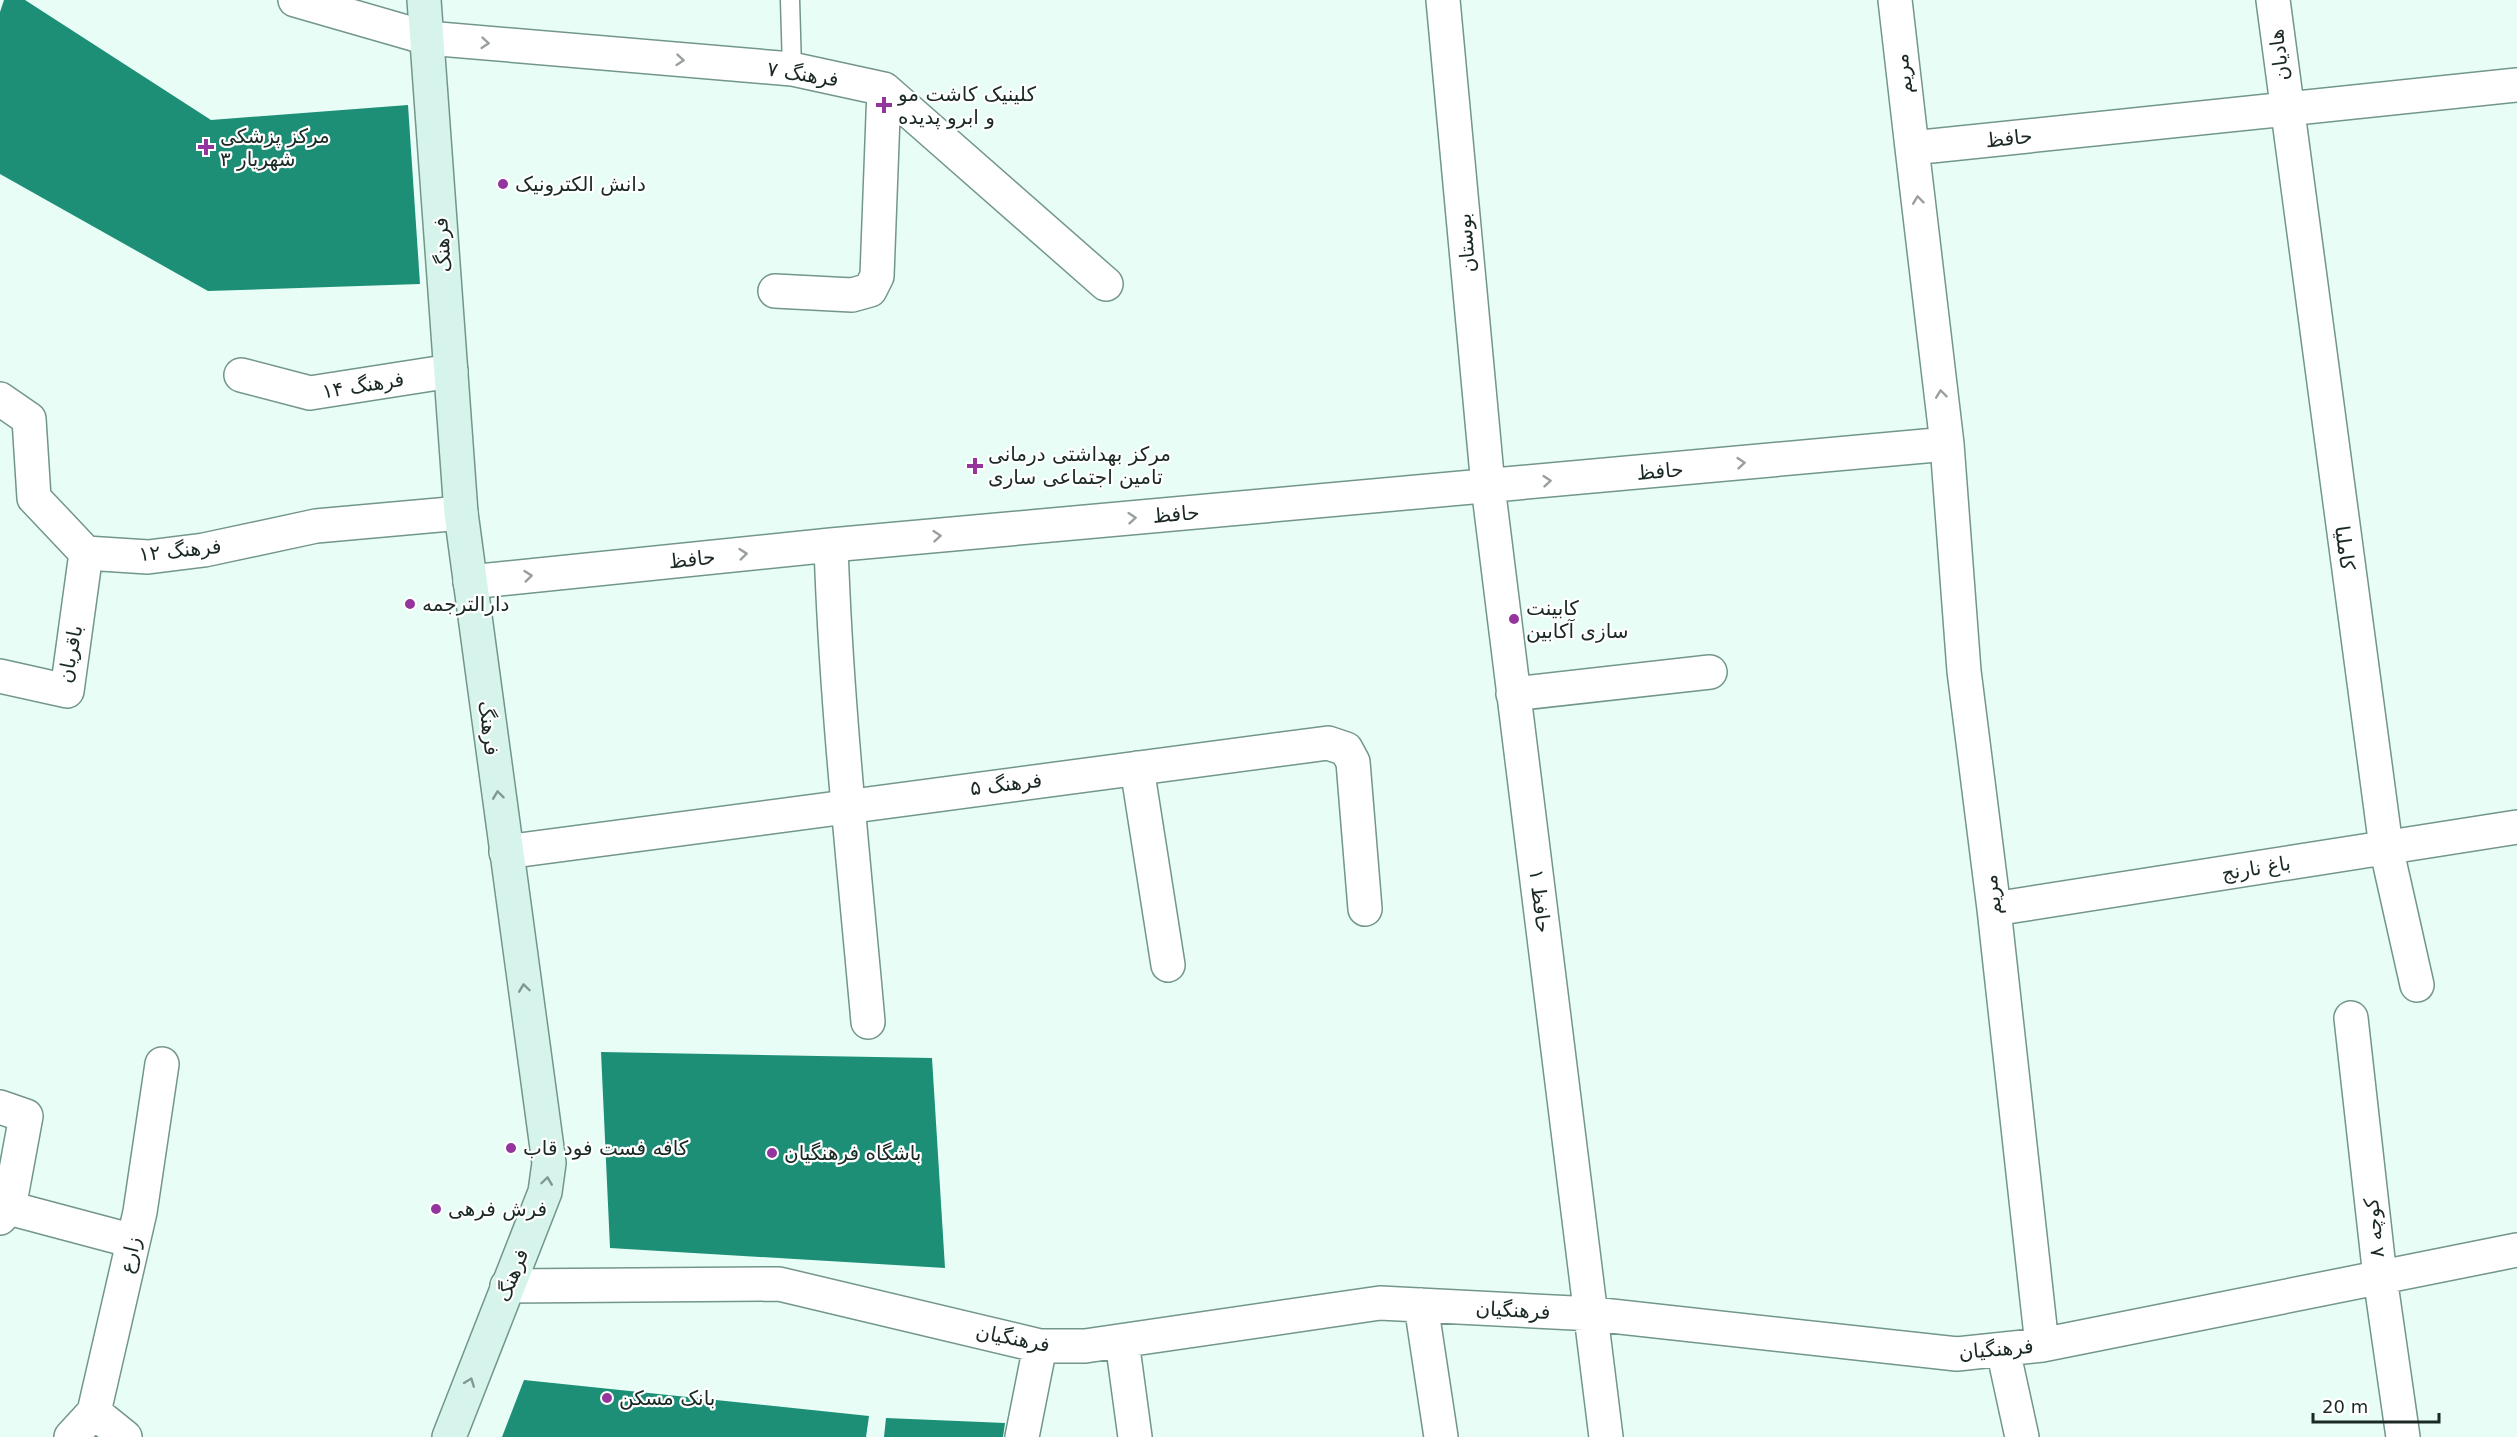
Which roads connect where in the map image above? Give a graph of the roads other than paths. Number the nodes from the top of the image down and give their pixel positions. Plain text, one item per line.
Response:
1 (295, 0) edge
2 (424, 0) edge
3 (790, 0) edge
4 (1443, 0) edge
5 (1894, 0) edge
6 (2273, 0) edge
7 (427, 38) junction
8 (792, 69) junction
9 (2517, 85) edge
10 (884, 89) junction
11 (2286, 109) junction
12 (1912, 148) junction
13 (1106, 284) dead end
14 (775, 291) dead end
15 (451, 371) junction
16 (241, 375) dead end
17 (0, 399) edge
18 (1947, 444) junction
19 (1488, 486) junction
20 (461, 513) junction
21 (831, 545) junction
22 (86, 553) junction
23 (470, 582) junction
24 (1710, 672) dead end
25 (0, 676) edge
26 (1513, 694) junction
27 (1137, 768) junction
28 (849, 805) junction
29 (2517, 827) edge
30 (2386, 847) junction
31 (506, 852) junction
32 (1365, 909) dead end
33 (1994, 909) junction
34 (1168, 965) dead end
35 (2417, 985) dead end
36 (2350, 1018) dead end
37 (868, 1022) dead end
38 (162, 1064) dead end
39 (0, 1107) edge
40 (5, 1213) edge
41 (133, 1241) junction
42 (2517, 1250) edge
43 (2380, 1277) junction
44 (507, 1286) junction
45 (1421, 1305) junction
46 (1593, 1314) junction
47 (1122, 1341) junction
48 (2042, 1345) junction
49 (1040, 1346) junction
50 (2003, 1350) junction
51 (94, 1412) junction
52 (71, 1437) edge
53 (125, 1437) edge
54 (449, 1437) edge
55 (1022, 1437) edge
56 (1135, 1437) edge
57 (1441, 1437) edge
58 (1606, 1437) edge
59 (2022, 1437) edge
60 (2403, 1437) edge

1 - 7 street, فرهنگ ۷
2 - 7 main road, فرهنگ
3 - 8 lane
4 - 19 street, بوستان
5 - 12 street, مریم
6 - 11 street, هادیان
7 -> 8 street, فرهنگ ۷
7 - 15 main road, فرهنگ
8 - 10 street, فرهنگ ۷
9 - 11 street, حافظ
10 - 13 street, فرهنگ ۷
10 - 14 street
11 - 12 street, حافظ
11 - 30 street, کاملیا
18 -> 12 street
15 - 16 street, فرهنگ ۱۴
15 - 20 main road, فرهنگ
17 - 22 street
19 -> 18 street, حافظ
18 - 33 street, مریم
21 -> 19 street, حافظ
19 - 26 street, حافظ ۱
20 - 22 street, فرهنگ ١٢
20 - 23 main road, فرهنگ
23 -> 21 street, حافظ
21 - 28 street
22 - 25 street, باقریان
31 -> 23 main road, فرهنگ
24 - 26 street
26 - 46 street, حافظ ۱
27 - 28 street, فرهنگ ۵
27 - 32 street, فرهنگ ۵
27 - 34 street
28 - 31 street, فرهنگ ۵
28 - 37 street
29 - 30 street, باغ نارنج
30 - 33 street, باغ نارنج
30 - 35 street, کاملیا
44 -> 31 main road, فرهنگ
33 - 48 street, مریم
36 - 43 street, کوچه ۸
38 - 41 street, زارع
39 - 40 street
40 - 41 street
41 - 51 street, زارع
42 - 43 street, فرهنگیان
43 - 48 street, فرهنگیان
43 - 60 street, کوچه ۸
44 - 49 street, فرهنگیان
54 -> 44 main road, فرهنگ
45 - 46 street, فرهنگیان
45 - 47 street, فرهنگیان
45 - 57 street
46 - 50 street, فرهنگیان
46 - 58 street, حافظ ۱
47 - 49 street, فرهنگیان
47 - 56 street
48 - 50 street, فرهنگیان
49 - 55 street
50 - 59 street
51 - 52 street, زارع
51 - 53 street

